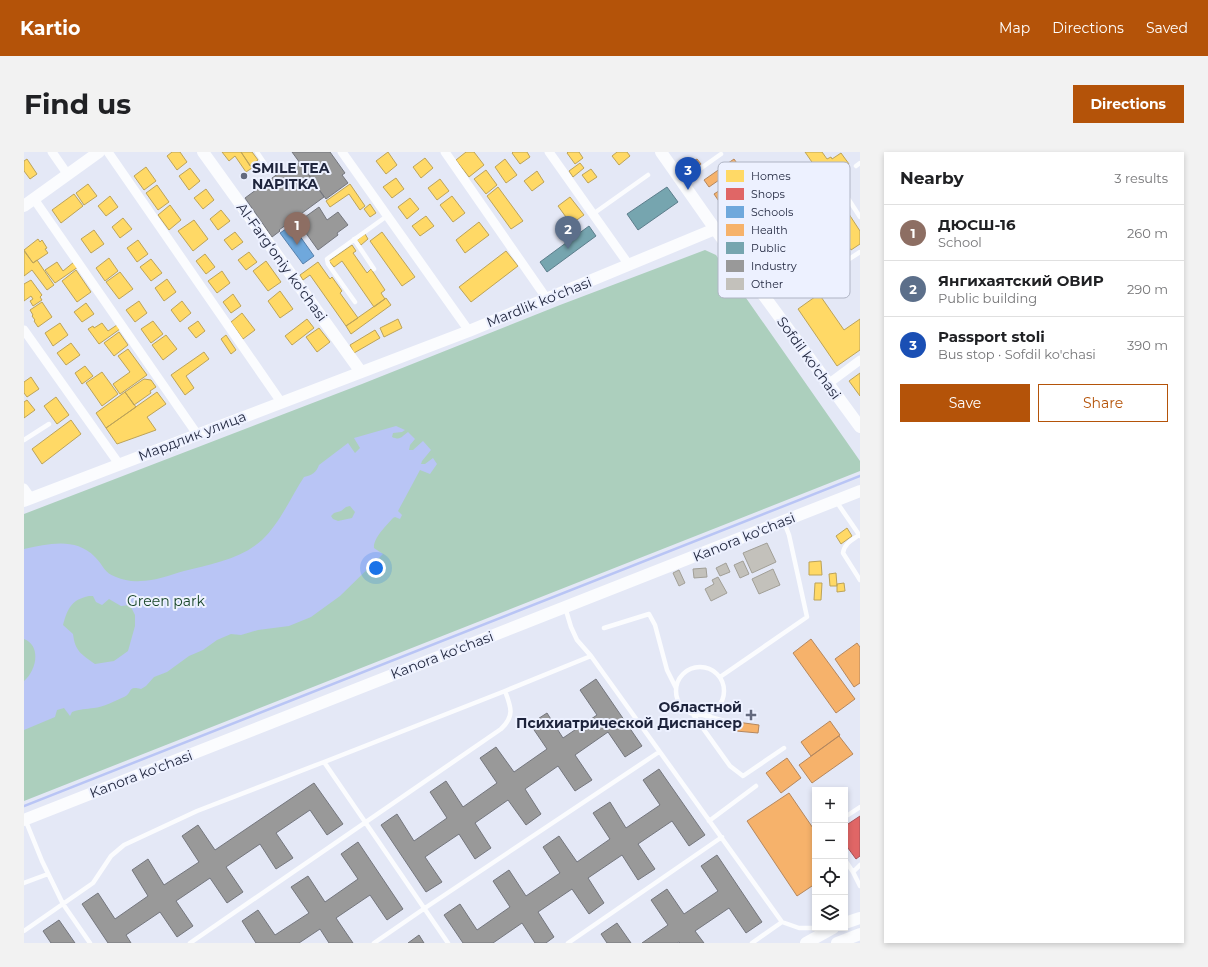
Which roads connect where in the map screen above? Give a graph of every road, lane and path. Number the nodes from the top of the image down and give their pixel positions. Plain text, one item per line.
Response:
1 (52, 152) edge
2 (99, 152) edge
3 (108, 152) edge
4 (203, 152) edge
5 (257, 152) edge
6 (342, 152) edge
7 (445, 152) edge
8 (549, 152) edge
9 (661, 152) edge
10 (721, 154) dead end
11 (265, 164) dead end
12 (68, 174) junction
13 (648, 175) dead end
14 (682, 182) junction
15 (34, 199) junction
16 (850, 202) edge
17 (24, 206) edge
18 (593, 214) junction
19 (387, 216) junction
20 (860, 217) edge
21 (715, 229) junction
22 (718, 233) edge
23 (354, 239) junction
24 (860, 252) edge
25 (850, 258) edge
26 (628, 265) junction
27 (374, 268) dead end
28 (765, 298) edge
29 (547, 299) junction
30 (355, 302) dead end
31 (24, 330) edge
32 (469, 331) junction
33 (860, 360) edge
34 (361, 372) junction
35 (828, 384) junction
36 (281, 402) junction
37 (49, 424) dead end
38 (860, 428) edge
39 (196, 434) junction
40 (24, 440) edge
41 (118, 464) junction
42 (24, 488) edge
43 (860, 491) edge
44 (28, 500) edge
45 (836, 500) junction
46 (783, 521) junction
47 (860, 536) edge
48 (860, 580) edge
49 (565, 607) junction
50 (604, 628) dead end
51 (591, 656) junction
52 (720, 676) junction
53 (676, 688) junction
54 (505, 691) junction
55 (692, 713) junction
56 (700, 714) junction
57 (728, 722) dead end
58 (784, 748) dead end
59 (658, 752) junction
60 (324, 762) junction
61 (756, 786) dead end
62 (860, 807) edge
63 (848, 816) edge
64 (25, 820) edge
65 (366, 821) junction
66 (709, 821) junction
67 (722, 837) junction
68 (848, 864) edge
69 (860, 865) edge
70 (853, 872) junction
71 (48, 874) junction
72 (24, 883) edge
73 (860, 886) edge
74 (63, 904) junction
75 (425, 908) junction
76 (860, 918) edge
77 (782, 922) junction
78 (848, 922) edge
79 (812, 928) edge
80 (24, 931) edge
81 (828, 931) edge
82 (855, 938) edge
83 (90, 943) edge
84 (190, 943) edge
85 (374, 943) edge
86 (448, 943) edge
87 (568, 943) edge
88 (752, 943) edge
89 (806, 943) edge
90 (837, 943) edge

1 - 12 street
2 - 12 street
3 - 36 street
4 - 34 street, Al-Farg‘oniy ko‘chasi
5 - 11 lane
6 - 19 street
7 - 29 street
8 - 18 street
9 - 14 street, Sofdil ko'chasi
10 - 14 lane
12 - 15 street
13 - 18 lane
14 - 21 street, Sofdil ko'chasi
15 - 17 street
15 - 39 street
16 - 20 lane
18 - 26 street
19 - 23 lane
19 - 32 street
21 - 22 street, Sofdil ko'chasi
21 - 26 street, Mardlik ko‘chasi
23 - 27 lane
23 - 30 lane
24 - 25 lane
26 - 29 street, Mardlik ko‘chasi
28 - 35 street, Sofdil ko'chasi
29 - 32 street, Mardlik ko‘chasi
31 - 41 street
32 - 34 street, Mardlik ko‘chasi
33 - 35 street
34 - 36 street, Мардлик улица
35 - 38 street, Sofdil ko'chasi
36 - 39 street, Мардлик улица
37 - 40 lane
39 - 41 street, Мардлик улица
41 - 44 street, Мардлик улица
42 - 44 street
43 - 45 street, Kanora ko'chasi
45 - 46 street, Kanora ko'chasi
45 - 47 lane
46 - 49 street, Kanora ko'chasi
46 - 52 lane
47 - 48 lane
49 - 51 lane
49 - 64 street, Kanora ko'chasi
50 - 53 lane
51 - 54 lane
51 - 59 lane
52 - 53 lane
52 - 56 lane
53 - 55 lane
54 - 60 lane
54 - 65 lane
55 - 56 lane
55 - 58 lane
56 - 57 lane
59 - 66 lane
59 - 75 lane
60 - 65 lane
60 - 74 lane
61 - 66 lane
62 - 63 lane
64 - 71 lane
65 - 75 lane
65 - 84 lane
66 - 67 lane
67 - 77 lane
67 - 87 lane
68 - 70 lane
69 - 70 lane
70 - 73 lane
71 - 72 lane
71 - 74 lane
74 - 80 lane
74 - 83 lane
75 - 85 lane
75 - 86 lane
76 - 78 street
77 - 79 lane
77 - 88 lane
81 - 89 street
82 - 90 street

